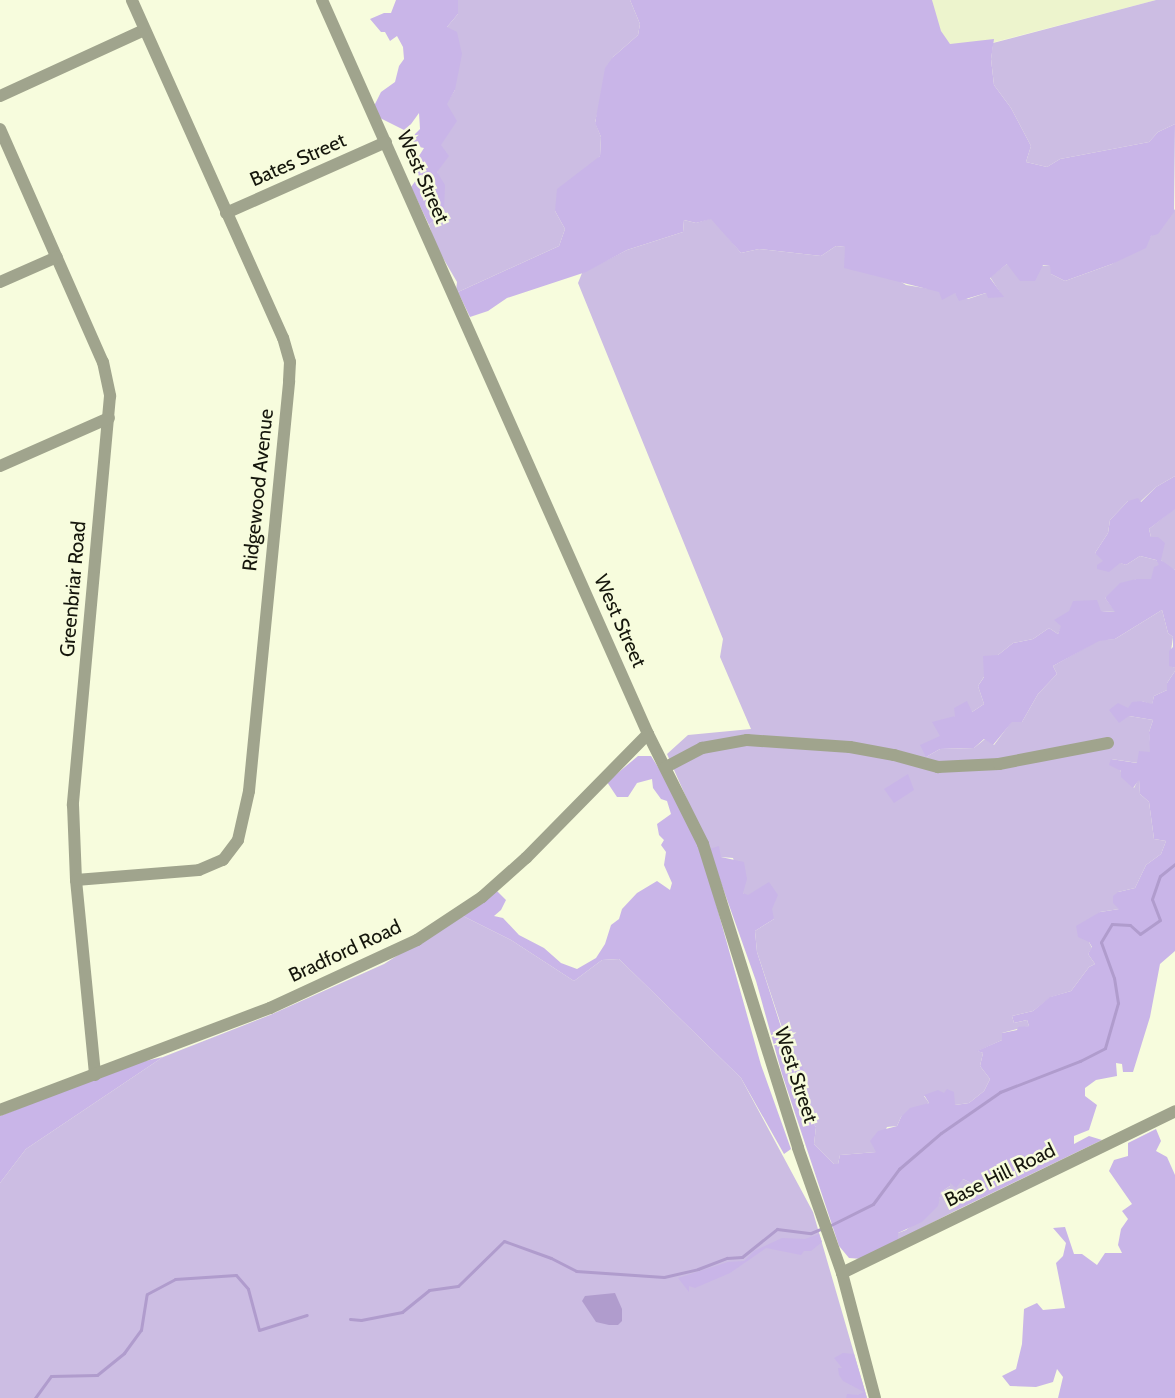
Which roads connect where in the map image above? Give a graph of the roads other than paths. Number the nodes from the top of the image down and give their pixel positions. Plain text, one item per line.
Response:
1 (132, 0) edge
2 (322, 0) edge
3 (144, 30) junction
4 (0, 96) edge
5 (0, 129) edge
6 (386, 142) junction
7 (226, 213) junction
8 (57, 257) junction
9 (0, 282) edge
10 (109, 418) junction
11 (0, 466) edge
12 (648, 734) junction
13 (1108, 743) dead end
14 (666, 767) junction
15 (76, 880) junction
16 (96, 1075) junction
17 (0, 1110) edge
18 (1175, 1111) edge
19 (842, 1273) junction
20 (875, 1398) edge

1 - 3 street, Ridgewood Avenue
2 - 6 street, West Street
3 - 4 street
3 - 7 street, Ridgewood Avenue
5 - 8 street, Greenbriar Road
6 - 7 street, Bates Street
6 - 12 street, West Street
7 - 15 street, Ridgewood Avenue
8 - 9 street
8 - 10 street, Greenbriar Road
10 - 11 street
10 - 15 street, Greenbriar Road
12 - 14 street, West Street
12 - 16 street, Bradford Road
13 - 14 street
14 - 19 street, West Street
15 - 16 street, Greenbriar Road
16 - 17 street, Bradford Road
18 - 19 street, Base Hill Road
19 - 20 street, West Street

